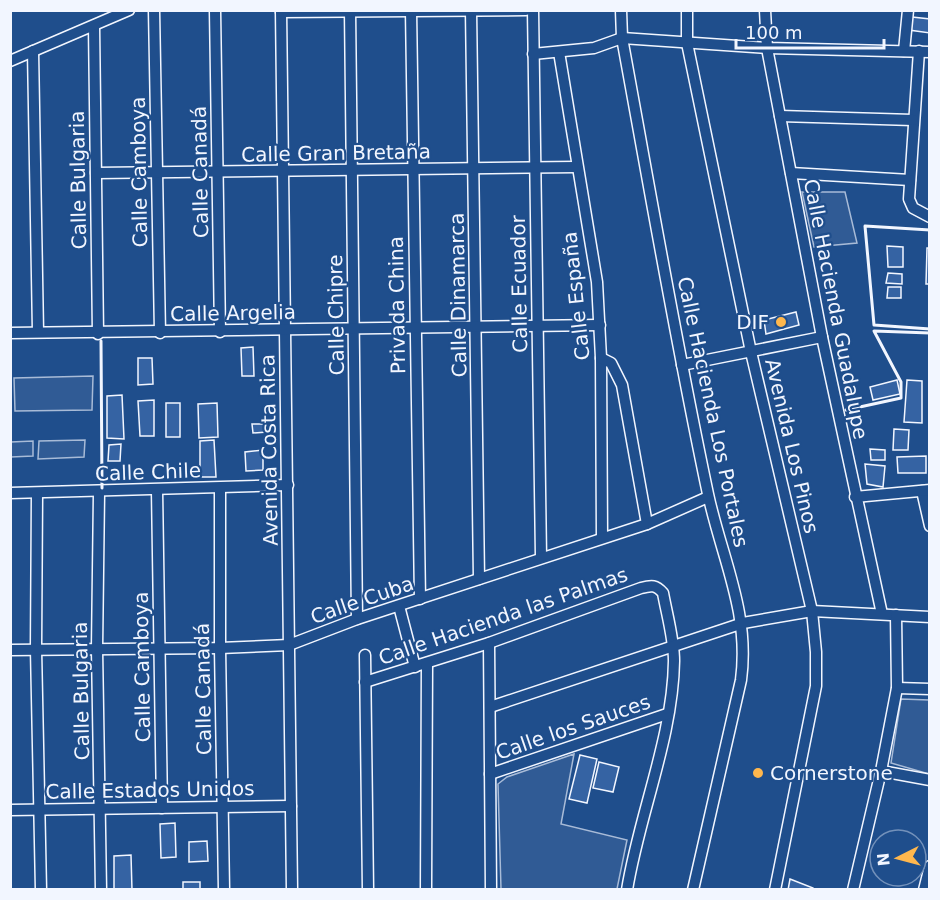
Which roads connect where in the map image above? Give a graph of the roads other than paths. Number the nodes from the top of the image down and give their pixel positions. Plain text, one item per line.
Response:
1 (129, 10) edge
2 (154, 10) edge
3 (215, 10) edge
4 (526, 10) edge
5 (533, 10) edge
6 (621, 10) edge
7 (687, 10) edge
8 (765, 10) edge
9 (908, 10) edge
10 (281, 11) edge
11 (350, 11) edge
12 (411, 11) edge
13 (471, 11) edge
14 (94, 26) junction
15 (622, 38) junction
16 (687, 43) junction
17 (766, 48) junction
18 (33, 51) junction
19 (904, 51) junction
20 (559, 52) junction
21 (924, 52) edge
22 (534, 54) junction
23 (10, 61) edge
24 (780, 116) junction
25 (913, 120) junction
26 (576, 166) junction
27 (535, 168) junction
28 (351, 169) junction
29 (412, 170) junction
30 (474, 170) junction
31 (284, 171) junction
32 (218, 172) junction
33 (96, 173) junction
34 (157, 173) junction
35 (791, 173) junction
36 (910, 180) junction
37 (930, 217) edge
38 (600, 325) junction
39 (537, 326) junction
40 (476, 327) junction
41 (415, 328) junction
42 (286, 330) junction
43 (355, 330) junction
44 (38, 332) junction
45 (220, 332) junction
46 (10, 333) edge
47 (160, 333) junction
48 (98, 334) junction
49 (822, 337) junction
50 (751, 352) junction
51 (601, 358) junction
52 (682, 365) junction
53 (288, 485) junction
54 (220, 488) junction
55 (157, 490) junction
56 (926, 490) edge
57 (37, 493) junction
58 (99, 493) junction
59 (10, 494) edge
60 (708, 496) junction
61 (855, 497) junction
62 (646, 524) junction
63 (930, 526) edge
64 (602, 538) junction
65 (542, 557) junction
66 (479, 579) junction
67 (420, 599) junction
68 (399, 606) junction
69 (812, 611) junction
70 (882, 614) junction
71 (896, 615) junction
72 (930, 617) edge
73 (357, 619) junction
74 (742, 623) junction
75 (489, 643) junction
76 (289, 645) junction
77 (673, 646) junction
78 (220, 648) junction
79 (36, 649) junction
80 (98, 649) junction
81 (159, 649) junction
82 (10, 650) edge
83 (365, 655) dead end
84 (427, 663) junction
85 (415, 667) junction
86 (365, 682) junction
87 (897, 688) junction
88 (930, 689) edge
89 (490, 707) junction
90 (668, 714) junction
91 (881, 771) junction
92 (490, 774) junction
93 (930, 780) edge
94 (291, 806) junction
95 (224, 807) junction
96 (162, 808) junction
97 (101, 809) junction
98 (10, 810) edge
99 (40, 810) junction
100 (930, 866) edge
101 (41, 890) edge
102 (101, 890) edge
103 (224, 890) edge
104 (292, 890) edge
105 (368, 890) edge
106 (426, 890) edge
107 (491, 890) edge
108 (627, 890) edge
109 (693, 890) edge
110 (775, 890) edge
111 (853, 890) edge
112 (924, 890) edge

1 - 14 street
2 - 34 street, Calle Camboya
3 - 32 street, Calle Canadá
4 - 13 street
5 - 22 street, Calle Ecuador
6 - 15 street, Calle Hacienda Los Portales
7 - 16 street, Avenida Los Pinos
8 - 17 street, Calle Hacienda Guadalupe
9 - 19 street
10 - 11 street
10 - 31 street, Avenida Costa Rica
11 - 12 street
11 - 28 street, Calle Chipre
12 - 13 street
12 - 29 street, Privada China
13 - 30 street, Calle Dinamarca
14 - 18 street
14 - 33 street, Calle Bulgaria
15 - 16 street
15 - 20 street
15 - 52 street, Calle Hacienda Los Portales
16 - 17 street
16 - 50 street, Avenida Los Pinos
17 - 19 street
17 - 24 street, Calle Hacienda Guadalupe
18 - 23 street
18 - 44 street
19 - 21 street
20 - 22 street
20 - 26 street, Calle España
21 - 25 street
22 - 27 street, Calle Ecuador
24 - 25 street
24 - 35 street, Calle Hacienda Guadalupe
25 - 36 street
26 - 27 street, Calle Gran Bretaña
26 - 38 street, Calle España
27 - 30 street, Calle Gran Bretaña
27 - 39 street, Calle Ecuador
28 - 29 street, Calle Gran Bretaña
28 - 31 street, Calle Gran Bretaña
28 - 43 street, Calle Chipre
29 - 30 street, Calle Gran Bretaña
29 - 41 street, Privada China
30 - 40 street, Calle Dinamarca
31 - 32 street, Calle Gran Bretaña
31 - 42 street, Avenida Costa Rica
32 - 34 street, Calle Gran Bretaña
32 - 45 street, Calle Canadá
33 - 34 street, Calle Gran Bretaña
33 - 48 street, Calle Bulgaria
34 - 47 street, Calle Camboya
35 - 36 street
35 - 49 street, Calle Hacienda Guadalupe
36 - 37 street
38 - 39 street, Calle Argelia
38 - 51 street, Calle España
39 - 40 street, Calle Argelia
39 - 65 street, Calle Ecuador
40 - 41 street, Calle Argelia
40 - 66 street, Calle Dinamarca
41 - 43 street, Calle Argelia
41 - 67 street, Privada China
42 - 43 street, Calle Argelia
42 - 45 street, Calle Argelia
42 - 53 street, Avenida Costa Rica
43 - 73 street, Calle Chipre
44 - 46 street, Calle Argelia
44 - 48 street, Calle Argelia
45 - 47 street, Calle Argelia
47 - 48 street, Calle Argelia
49 - 50 street
49 - 61 street, Calle Hacienda Guadalupe
50 - 52 street
50 - 69 street, Avenida Los Pinos
51 - 62 street
51 - 64 street, Calle España
52 - 60 street, Calle Hacienda Los Portales
53 - 54 street, Calle Chile
53 - 76 street, Avenida Costa Rica
54 - 55 street, Calle Chile
54 - 78 street, Calle Canadá
55 - 58 street, Calle Chile
55 - 81 street, Calle Camboya
56 - 61 street
56 - 63 street
57 - 58 street, Calle Chile
57 - 59 street, Calle Chile
57 - 79 street
58 - 80 street, Calle Bulgaria
60 - 62 street, Calle Cuba
60 - 74 street, Calle Hacienda Los Portales
61 - 70 street, Calle Hacienda Guadalupe
62 - 64 street, Calle Cuba
64 - 65 street, Calle Cuba
65 - 66 street, Calle Cuba
66 - 67 street, Calle Cuba
67 - 68 street, Calle Cuba
68 - 73 street, Calle Cuba
68 - 85 street
69 - 70 street
69 - 74 street
69 - 110 street, Avenida Los Pinos
70 - 71 street
71 - 72 street
71 - 87 street
73 - 76 street, Calle Cuba
74 - 77 street
74 - 109 street, Calle Hacienda Los Portales
75 - 77 street, Calle Hacienda las Palmas
75 - 84 street, Calle Hacienda las Palmas
75 - 89 street
76 - 78 street, Calle Cuba
76 - 94 street, Avenida Costa Rica
77 - 89 street
77 - 90 street
78 - 81 street, Calle Cuba
78 - 95 street, Calle Canadá
79 - 80 street, Calle Cuba
79 - 82 street, Calle Cuba
79 - 99 street
80 - 81 street, Calle Cuba
80 - 97 street, Calle Bulgaria
81 - 96 street, Calle Camboya
83 - 86 street
84 - 85 street, Calle Hacienda las Palmas
84 - 106 street
85 - 86 street, Calle Hacienda las Palmas
86 - 105 street
87 - 88 street
87 - 91 street
89 - 92 street
90 - 92 street, Calle los Sauces
90 - 108 street
91 - 93 street
91 - 111 street
92 - 107 street
94 - 95 street, Calle Estados Unidos
94 - 104 street, Avenida Costa Rica
95 - 96 street, Calle Estados Unidos
95 - 103 street, Calle Canadá
96 - 97 street, Calle Estados Unidos
97 - 99 street, Calle Estados Unidos
97 - 102 street, Calle Bulgaria
98 - 99 street, Calle Estados Unidos
99 - 101 street
100 - 112 street

